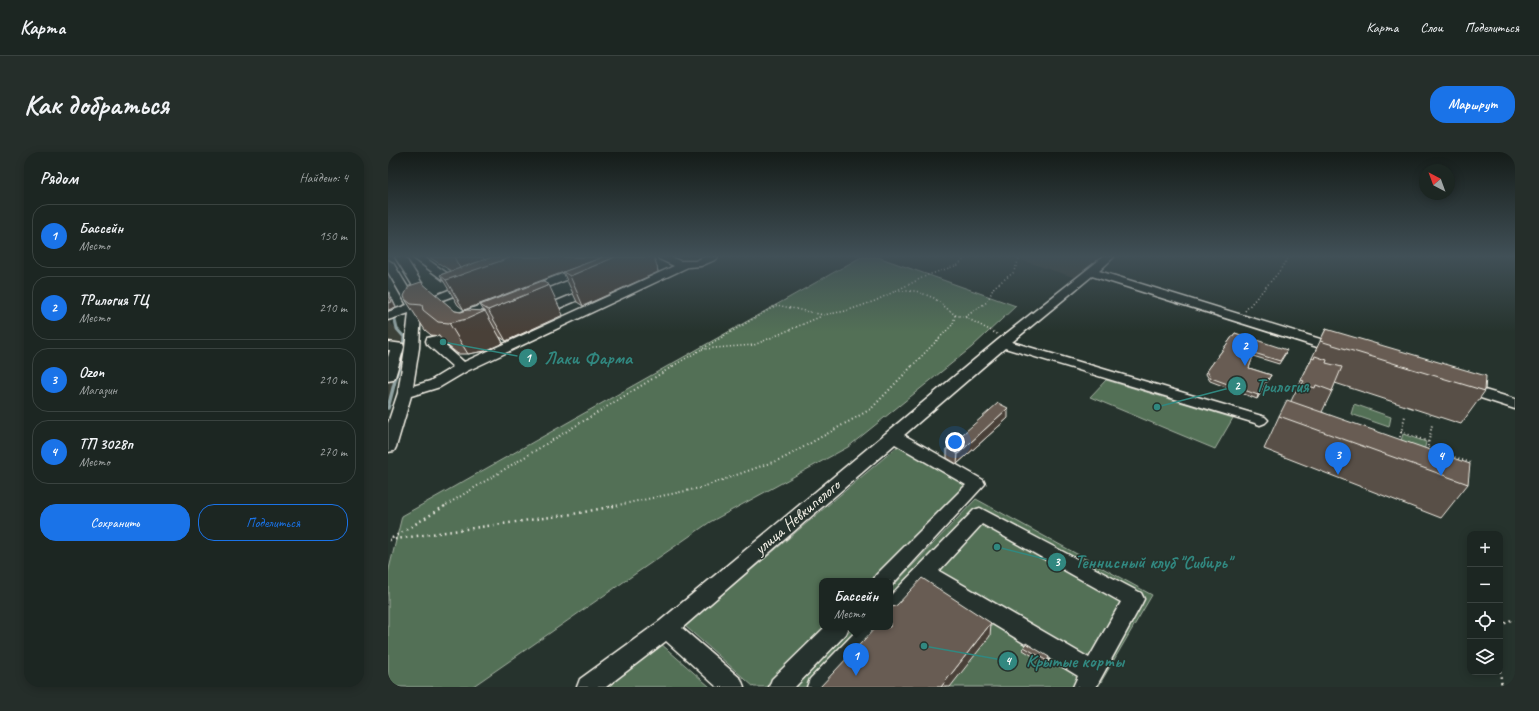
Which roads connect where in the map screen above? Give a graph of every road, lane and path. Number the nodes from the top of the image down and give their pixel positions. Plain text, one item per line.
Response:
1 (414, 282) edge
2 (453, 282) edge
3 (550, 282) edge
4 (612, 282) edge
5 (651, 282) edge
6 (914, 282) edge
7 (1001, 282) edge
8 (1079, 282) edge
9 (1123, 282) edge
10 (1271, 282) edge
11 (395, 284) edge
12 (463, 289) junction
13 (895, 291) junction
14 (415, 308) junction
15 (823, 315) junction
16 (388, 316) edge
17 (954, 316) junction
18 (1233, 316) junction
19 (965, 317) junction
20 (436, 340) edge
21 (1003, 343) junction
22 (388, 346) edge
23 (702, 349) junction
24 (1347, 352) edge
25 (462, 368) junction
26 (388, 377) edge
27 (1453, 385) edge
28 (405, 393) junction
29 (1515, 404) edge
30 (1405, 416) dead end
31 (1260, 420) dead end
32 (1432, 425) dead end
33 (1401, 432) junction
34 (893, 436) junction
35 (1429, 442) junction
36 (1398, 444) edge
37 (388, 447) edge
38 (1428, 448) junction
39 (1427, 454) edge
40 (1453, 457) junction
41 (1452, 463) edge
42 (1471, 463) edge
43 (388, 540) edge
44 (925, 573) junction
45 (886, 578) edge
46 (893, 607) edge
47 (1515, 620) edge
48 (1503, 624) edge
49 (667, 628) junction
50 (836, 630) edge
51 (871, 630) edge
52 (1500, 675) edge
53 (1088, 680) edge
54 (588, 687) edge
55 (733, 687) edge
56 (780, 687) edge
57 (818, 687) edge
58 (1502, 687) edge

1 - 12 street
2 - 12 street
3 - 4 street
5 - 25 street
6 - 13 path
7 - 19 path
8 - 21 street, улица Невкипелого
9 - 18 street
10 - 18 path
11 - 14 street
12 - 14 street
13 - 15 path
13 - 17 path
14 - 16 street
14 - 28 street
15 - 23 path
15 - 23 path
17 - 19 path
17 - 43 path
18 - 24 street
19 - 21 path
20 - 25 street
21 - 31 street
21 - 34 street, улица Невкипелого
22 - 26 street
23 - 43 path
25 - 28 street
27 - 29 street
28 - 37 street
30 - 33 path
32 - 35 path
33 - 35 path
33 - 36 path
34 - 45 street
34 - 49 street, улица Невкипелого
35 - 38 path
38 - 39 path
38 - 40 path
40 - 41 path
40 - 42 path
44 - 46 street
44 - 53 street
44 - 53 street
47 - 48 path
49 - 54 street, улица Невкипелого
49 - 55 street
50 - 56 street
51 - 57 street
52 - 58 path

